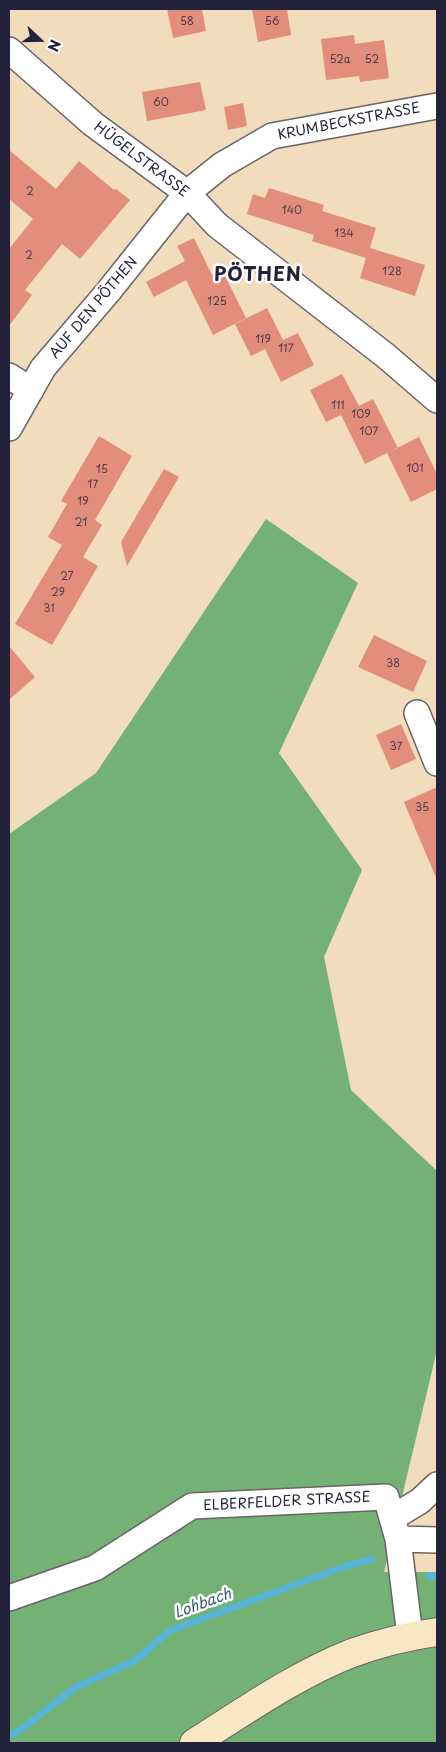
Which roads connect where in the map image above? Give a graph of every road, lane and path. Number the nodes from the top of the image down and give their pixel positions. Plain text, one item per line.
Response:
1 (9, 50) edge
2 (437, 106) edge
3 (187, 193) junction
4 (9, 376) edge
5 (30, 390) junction
6 (437, 400) edge
7 (9, 428) edge
8 (417, 713) dead end
9 (437, 764) edge
10 (437, 1485) edge
11 (395, 1529) junction
12 (437, 1540) edge
13 (9, 1598) edge
14 (437, 1632) edge
15 (410, 1636) junction
16 (194, 1743) edge

1 - 3 street, HÜGELSTRASSE
2 - 3 street, KRUMBECKSTRASSE
3 - 5 street, AUF DEN PÖTHEN
3 - 6 street, HÜGELSTRASSE
4 - 5 street
5 - 7 street, AUF DEN PÖTHEN
8 - 9 street
10 - 11 street
11 - 12 street
11 - 13 street, ELBERFELDER STRASSE
11 - 15 street, ELBERFELDER STRASSE
14 - 15 main road
15 - 16 main road

